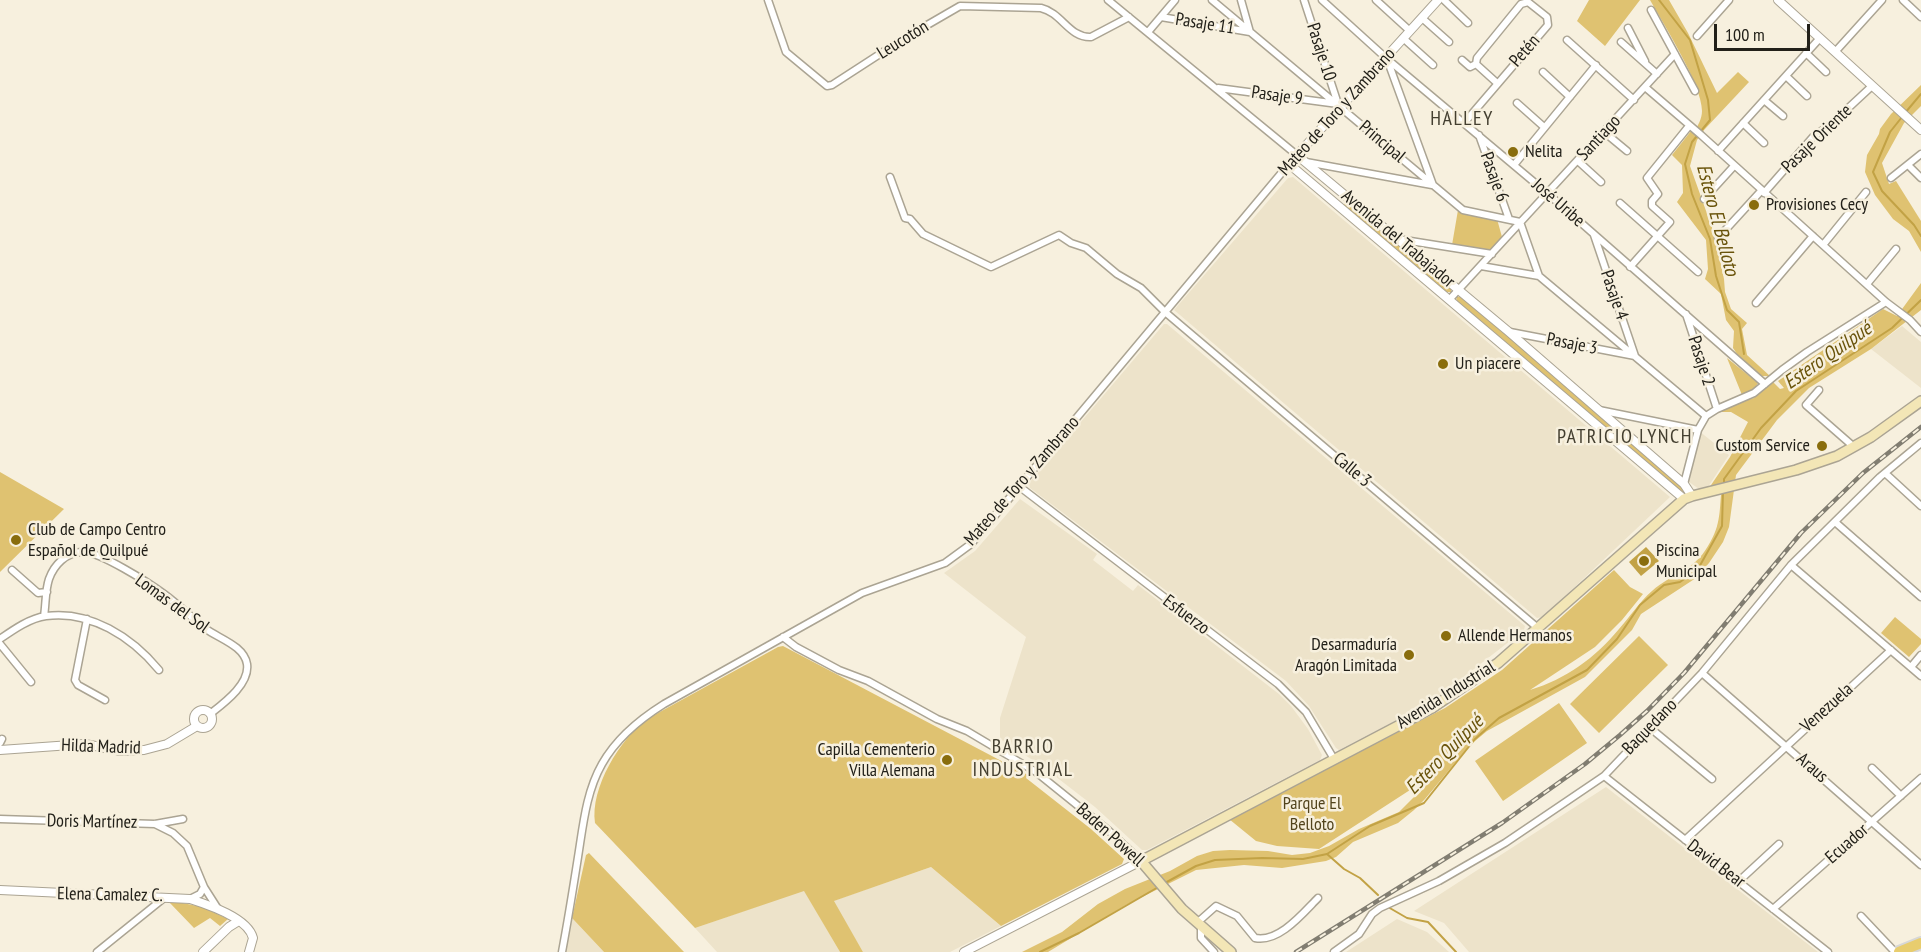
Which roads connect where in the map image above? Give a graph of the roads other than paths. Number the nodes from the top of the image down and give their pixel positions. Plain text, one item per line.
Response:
1 (768, 0) edge
2 (1108, 0) edge
3 (1175, 0) edge
4 (1212, 0) edge
5 (1241, 0) edge
6 (1304, 0) edge
7 (1322, 0) edge
8 (1376, 0) edge
9 (1438, 0) edge
10 (1444, 0) edge
11 (1729, 0) edge
12 (1778, 0) edge
13 (1882, 0) edge
14 (1903, 0) edge
15 (1651, 10) dead end
16 (1128, 17) junction
17 (1161, 17) junction
18 (1921, 17) edge
19 (1422, 18) junction
20 (1468, 23) dead end
21 (1410, 31) junction
22 (1148, 32) junction
23 (1250, 32) junction
24 (1696, 36) dead end
25 (1404, 38) junction
26 (1820, 38) junction
27 (1567, 40) dead end
28 (1449, 42) dead end
29 (1835, 52) junction
30 (1806, 53) junction
31 (1675, 54) junction
32 (1386, 58) junction
33 (1462, 60) dead end
34 (1476, 64) junction
35 (1433, 65) dead end
36 (1596, 65) junction
37 (1647, 65) junction
38 (1543, 72) dead end
39 (1827, 72) dead end
40 (1657, 74) junction
41 (1786, 76) junction
42 (1497, 83) junction
43 (1872, 86) junction
44 (1645, 87) junction
45 (1216, 88) junction
46 (1695, 91) dead end
47 (1807, 96) dead end
48 (1570, 97) junction
49 (1634, 100) junction
50 (1764, 100) junction
51 (1517, 103) dead end
52 (1339, 106) junction
53 (1783, 116) dead end
54 (1465, 122) junction
55 (1743, 123) junction
56 (1544, 127) junction
57 (1691, 128) junction
58 (1921, 130) edge
59 (1604, 132) junction
60 (1479, 134) junction
61 (1764, 143) dead end
62 (1718, 151) junction
63 (1627, 152) dead end
64 (1921, 154) edge
65 (1298, 156) junction
66 (1578, 160) junction
67 (1306, 162) junction
68 (1289, 164) junction
69 (1514, 165) junction
70 (1908, 165) junction
71 (1734, 166) junction
72 (890, 177) dead end
73 (1891, 178) dead end
74 (1921, 178) edge
75 (1601, 182) dead end
76 (1433, 185) junction
77 (1762, 192) junction
78 (1866, 192) dead end
79 (1547, 193) junction
80 (1346, 196) junction
81 (1704, 199) dead end
82 (1620, 203) dead end
83 (1338, 206) junction
84 (1509, 219) junction
85 (1520, 222) junction
86 (1593, 235) junction
87 (1813, 236) junction
88 (1656, 237) junction
89 (1718, 238) dead end
90 (1398, 239) junction
91 (1823, 245) junction
92 (1896, 249) dead end
93 (1492, 254) junction
94 (1481, 266) junction
95 (1630, 267) junction
96 (1698, 272) dead end
97 (1539, 276) junction
98 (1867, 284) junction
99 (1459, 290) junction
100 (1449, 300) junction
101 (1887, 302) junction
102 (1756, 303) dead end
103 (1165, 312) junction
104 (1686, 314) junction
105 (1509, 332) junction
106 (1921, 332) edge
107 (1635, 356) junction
108 (1765, 384) junction
109 (1819, 390) dead end
110 (1921, 401) edge
111 (1717, 409) junction
112 (1599, 410) junction
113 (1706, 416) junction
114 (1698, 430) junction
115 (1921, 443) edge
116 (1854, 447) junction
117 (1885, 473) junction
118 (1684, 484) junction
119 (1020, 488) junction
120 (1688, 497) junction
121 (1921, 506) edge
122 (1835, 522) junction
123 (1791, 565) junction
124 (12, 570) dead end
125 (47, 592) junction
126 (1921, 597) edge
127 (44, 616) junction
128 (87, 619) junction
129 (1539, 628) junction
130 (783, 637) junction
131 (0, 639) edge
132 (1891, 650) junction
133 (1921, 655) edge
134 (1911, 667) junction
135 (159, 670) dead end
136 (1702, 673) junction
137 (1921, 676) edge
138 (31, 682) dead end
139 (105, 700) dead end
140 (210, 714) junction
141 (197, 726) junction
142 (1649, 727) junction
143 (1786, 746) junction
144 (0, 750) edge
145 (1334, 759) junction
146 (1872, 768) dead end
147 (1604, 776) junction
148 (1921, 778) edge
149 (1712, 779) dead end
150 (1901, 796) junction
151 (0, 819) edge
152 (183, 819) dead end
153 (1873, 822) junction
154 (155, 824) junction
155 (1685, 840) junction
156 (1779, 844) dead end
157 (1141, 861) junction
158 (1921, 865) edge
159 (1739, 881) junction
160 (204, 887) junction
161 (0, 890) edge
162 (166, 896) junction
163 (190, 898) junction
164 (1318, 898) dead end
165 (219, 909) junction
166 (1773, 909) junction
167 (1861, 916) dead end
168 (237, 922) junction
169 (1199, 924) junction
170 (1921, 943) edge
171 (97, 952) edge
172 (203, 952) edge
173 (249, 952) edge
174 (562, 952) edge
175 (964, 952) edge
176 (1214, 952) edge
177 (1231, 952) edge
178 (1334, 952) edge
179 (1828, 952) edge
180 (1897, 952) edge

1 - 16 street, Leucotón
2 - 16 street, Avenida del Trabajador
3 - 17 street
4 - 23 street, Principal
5 - 23 street
6 - 52 street, Pasaje 10
7 - 32 street, José Uribe
8 - 21 street
9 - 19 street, Mateo de Toro y Zambrano
10 - 20 street
11 - 24 street
12 - 26 street
13 - 29 street
14 - 18 street
15 - 31 street
16 - 22 street, Avenida del Trabajador
17 - 22 street
17 - 23 street, Pasaje 11
19 - 21 street, Mateo de Toro y Zambrano
19 - 28 street
21 - 25 street, Mateo de Toro y Zambrano
22 - 45 street, Avenida del Trabajador
23 - 52 street, Principal
25 - 32 street, Mateo de Toro y Zambrano
25 - 35 street
26 - 29 street
26 - 30 street
27 - 36 street
29 - 43 street
30 - 39 street
30 - 41 street
31 - 40 street, Santiago
31 - 46 street
32 - 52 street, Mateo de Toro y Zambrano
32 - 54 street, José Uribe
32 - 76 street
33 - 34 street, Petén
34 - 42 street, Petén
34 - 42 street, Petén
36 - 48 street
36 - 49 street
37 - 37 street
37 - 40 street
38 - 48 street
40 - 44 street, Santiago
41 - 47 street
41 - 50 street
42 - 54 street, Petén
43 - 58 street
43 - 77 street, Pasaje Oriente
44 - 49 street, Santiago
44 - 57 street
45 - 52 street, Pasaje 9
45 - 65 street, Avenida del Trabajador
48 - 56 street
49 - 59 street, Santiago
50 - 53 street
50 - 55 street
51 - 56 street
52 - 65 street, Mateo de Toro y Zambrano
52 - 76 street, Principal
54 - 60 street, José Uribe
55 - 61 street
55 - 62 street
56 - 69 street
57 - 62 street
57 - 88 street
59 - 63 street
59 - 66 street, Santiago
60 - 69 street, José Uribe
60 - 84 street, Pasaje 6
62 - 71 street
64 - 70 street
65 - 67 street, Avenida del Trabajador
65 - 68 street, Mateo de Toro y Zambrano
66 - 75 street
66 - 79 street, Santiago
67 - 76 street
67 - 80 street, Avenida del Trabajador
68 - 83 street, Avenida del Trabajador
68 - 103 street, Mateo de Toro y Zambrano
69 - 79 street, José Uribe
70 - 73 street
70 - 74 street
71 - 77 street
71 - 81 street
72 - 103 street, Calle 3
76 - 84 street, Principal
77 - 87 street
77 - 89 street, Pasaje Oriente
78 - 91 street
79 - 85 street, Santiago
79 - 86 street, José Uribe
80 - 83 street
80 - 90 street, Avenida del Trabajador
82 - 88 street
83 - 100 street, Avenida del Trabajador
84 - 85 street, Principal
85 - 93 street, Santiago
85 - 97 street
86 - 95 street, José Uribe
86 - 107 street, Pasaje 4
87 - 91 street
87 - 102 street
88 - 95 street
88 - 96 street
90 - 93 street
90 - 99 street, Avenida del Trabajador
91 - 98 street
92 - 98 street
93 - 94 street, Santiago
94 - 97 street
94 - 99 street, Santiago
95 - 104 street, José Uribe
97 - 107 street
98 - 101 street
99 - 100 street, Santiago
99 - 105 street, Avenida del Trabajador
100 - 120 street, Avenida del Trabajador
101 - 106 street
101 - 108 street
103 - 119 street, Mateo de Toro y Zambrano
103 - 129 street, Calle 3
104 - 108 street, José Uribe
104 - 111 street, Pasaje 2
105 - 107 street, Pasaje 3
105 - 112 street, Avenida del Trabajador
107 - 113 street
108 - 111 street
109 - 116 street
110 - 116 main road
111 - 113 street
112 - 114 street
112 - 118 street, Avenida del Trabajador
113 - 114 street
114 - 118 street
115 - 117 street, Baquedano
116 - 120 main road
117 - 121 street
117 - 122 street, Baquedano
118 - 120 street
119 - 130 street, Mateo de Toro y Zambrano
119 - 145 street, Esfuerzo
120 - 129 main road, Avenida Industrial
122 - 123 street, Baquedano
122 - 126 street
123 - 132 street
123 - 136 street, Baquedano
124 - 125 street
125 - 127 street, Lomas del Sol
125 - 140 street, Lomas del Sol
127 - 128 street
127 - 131 street
128 - 135 street
128 - 139 street
129 - 145 main road, Avenida Industrial
130 - 157 street, Baden Powell
130 - 174 street, Mateo de Toro y Zambrano
131 - 138 street
132 - 134 street
132 - 143 street, Venezuela
133 - 134 street
134 - 137 street
136 - 142 street, Baquedano
136 - 143 street, Araus
140 - 141 street, Hilda Madrid
140 - 141 street, Hilda Madrid
141 - 144 street, Hilda Madrid
142 - 147 street, Baquedano
142 - 149 street
143 - 153 street, Araus
143 - 155 street, Venezuela
145 - 157 main road, Avenida Industrial
146 - 150 street
147 - 155 street, David Bear
147 - 178 street, Baquedano
148 - 150 street, Ecuador
150 - 153 street, Ecuador
151 - 154 street, Doris Martínez
152 - 154 street, Doris Martínez
153 - 158 street, Araus
153 - 166 street, Ecuador
154 - 160 street
155 - 159 street, David Bear
156 - 159 street
157 - 169 main road, Baden Powell
157 - 175 street, Avenida Industrial
159 - 166 street, David Bear
160 - 163 street
160 - 165 street
161 - 162 street, Elena Camalez C.
162 - 163 street, Elena Camalez C.
162 - 171 street
163 - 165 street, Elena Camalez C.
164 - 169 street
165 - 168 street, Elena Camalez C.
166 - 179 street, David Bear
167 - 180 street
168 - 172 street
168 - 173 street, Elena Camalez C.
169 - 176 street
169 - 177 main road, Baden Powell
170 - 180 main road

